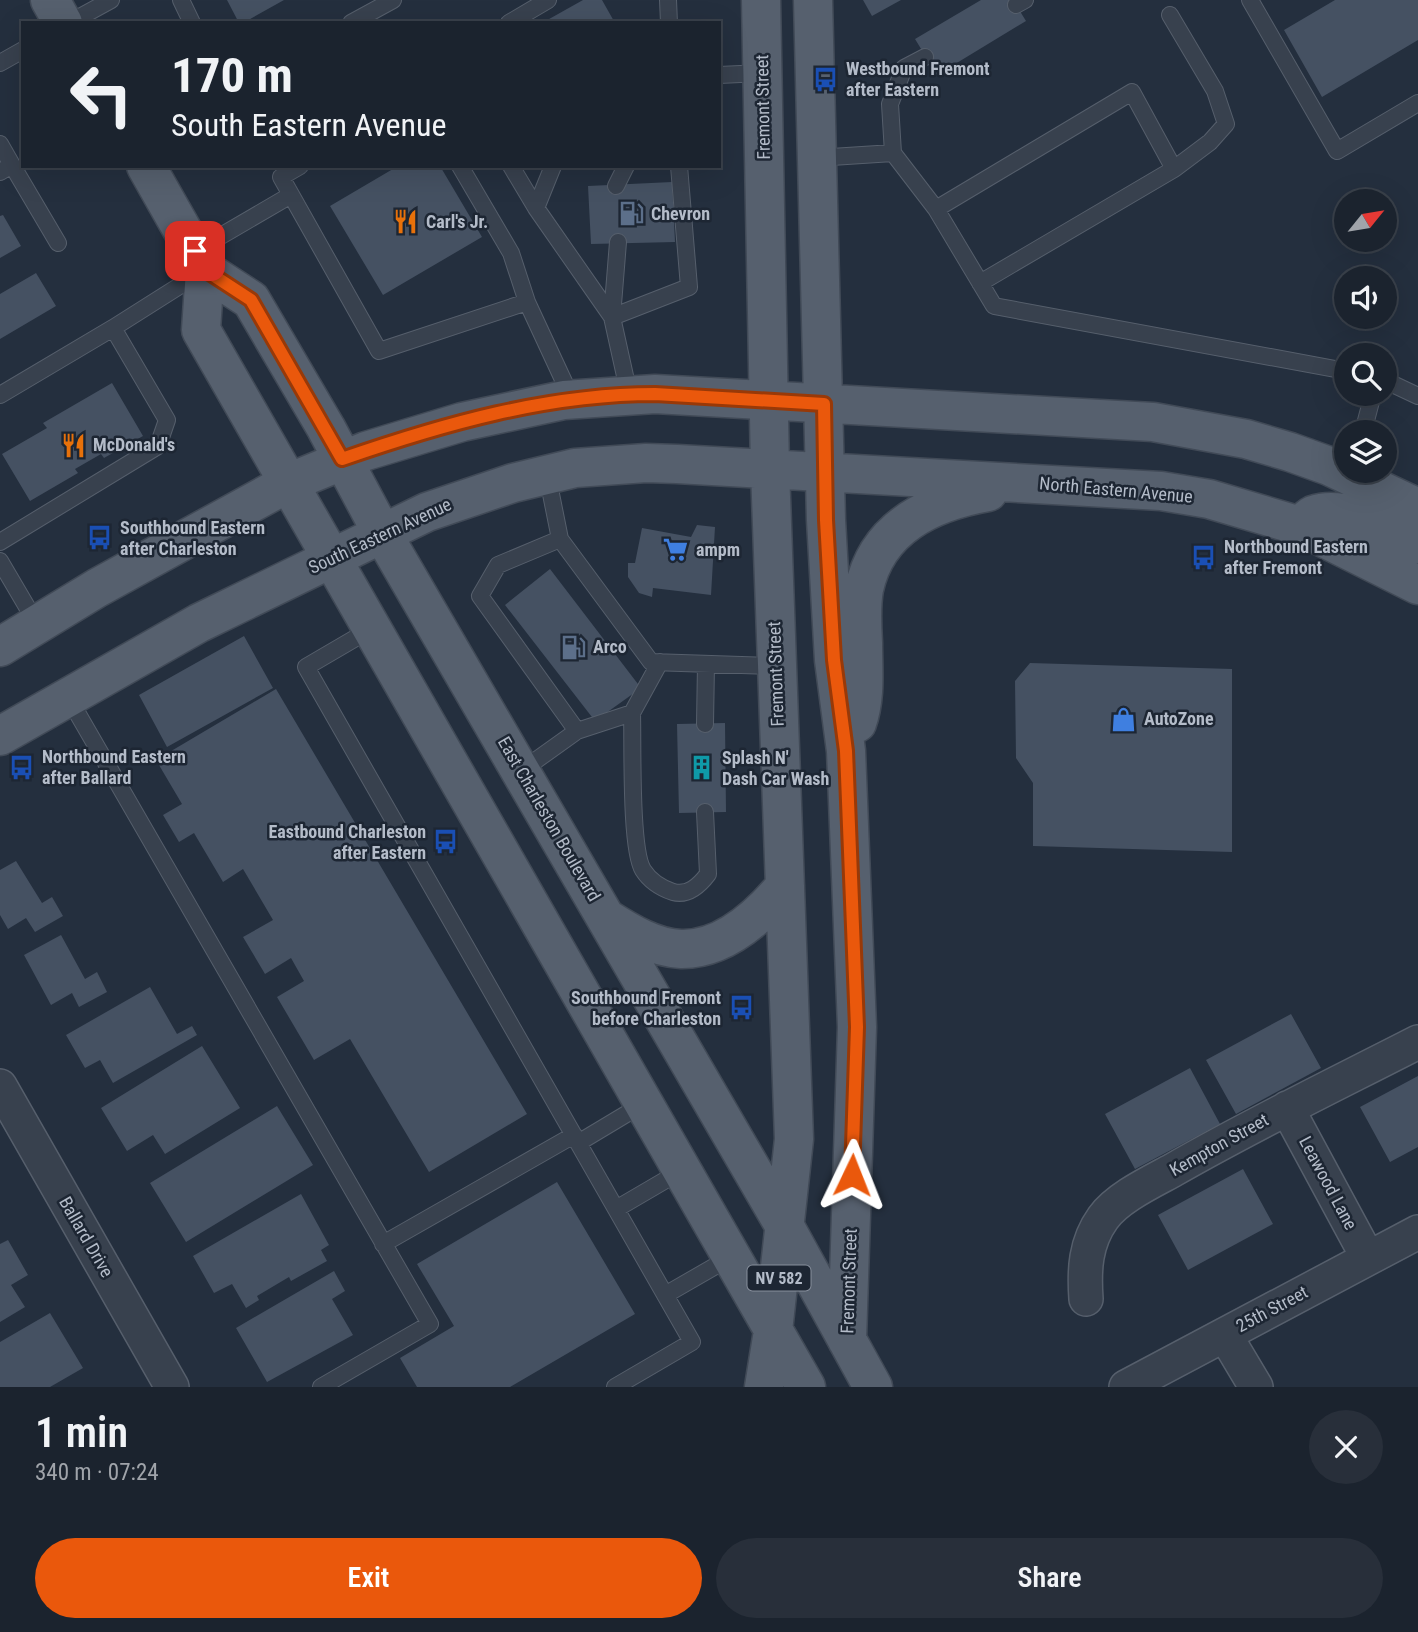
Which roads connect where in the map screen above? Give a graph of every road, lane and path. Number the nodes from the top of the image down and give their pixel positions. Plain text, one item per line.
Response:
1 (50, 0) edge
2 (111, 0) edge
3 (181, 0) edge
4 (393, 0) edge
5 (548, 0) edge
6 (668, 0) edge
7 (761, 0) edge
8 (813, 0) edge
9 (1250, 0) edge
10 (1170, 15) dead end
11 (62, 21) edge
12 (73, 21) edge
13 (191, 21) edge
14 (355, 21) edge
15 (512, 21) edge
16 (669, 21) edge
17 (21, 51) edge
18 (925, 57) dead end
19 (0, 63) edge
20 (762, 73) junction
21 (721, 75) edge
22 (1418, 103) edge
23 (0, 145) edge
24 (893, 153) junction
25 (816, 158) junction
26 (6, 168) edge
27 (147, 168) edge
28 (297, 168) edge
29 (461, 168) edge
30 (512, 168) edge
31 (552, 168) edge
32 (625, 168) edge
33 (679, 168) edge
34 (1174, 169) junction
35 (616, 186) dead end
36 (291, 195) junction
37 (536, 208) junction
38 (936, 209) junction
39 (618, 242) dead end
40 (58, 243) dead end
41 (200, 260) junction
42 (980, 283) junction
43 (527, 302) junction
44 (612, 317) junction
45 (113, 328) junction
46 (1334, 369) edge
47 (1397, 386) edge
48 (629, 394) junction
49 (0, 395) edge
50 (1418, 397) edge
51 (572, 399) junction
52 (796, 402) junction
53 (342, 459) junction
54 (1334, 467) edge
55 (797, 471) junction
56 (547, 474) junction
57 (288, 482) junction
58 (1369, 483) edge
59 (1041, 484) junction
60 (1418, 508) edge
61 (1300, 526) junction
62 (382, 533) junction
63 (560, 539) junction
64 (0, 542) edge
65 (1418, 544) edge
66 (331, 558) junction
67 (0, 561) edge
68 (1418, 585) edge
69 (37, 624) junction
70 (371, 629) junction
71 (0, 647) edge
72 (660, 662) junction
73 (706, 664) junction
74 (775, 666) junction
75 (68, 697) junction
76 (632, 713) junction
77 (705, 724) dead end
78 (577, 731) junction
79 (0, 736) edge
80 (846, 751) junction
81 (521, 771) junction
82 (705, 812) dead end
83 (785, 886) junction
84 (606, 918) junction
85 (1418, 1042) edge
86 (0, 1086) edge
87 (643, 1104) junction
88 (1287, 1108) junction
89 (576, 1139) junction
90 (681, 1171) junction
91 (617, 1209) junction
92 (784, 1225) junction
93 (1418, 1232) edge
94 (383, 1244) junction
95 (731, 1257) junction
96 (1368, 1258) junction
97 (666, 1295) junction
98 (1086, 1299) dead end
99 (774, 1331) junction
100 (1224, 1335) junction
101 (847, 1340) junction
102 (172, 1387) edge
103 (321, 1387) edge
104 (615, 1387) edge
105 (764, 1387) edge
106 (806, 1387) edge
107 (843, 1387) edge
108 (873, 1387) edge
109 (1126, 1387) edge
110 (1256, 1387) edge

1 - 11 main road
2 - 12 lane
3 - 13 lane
4 - 14 lane
5 - 15 lane
6 - 16 lane
7 - 20 main road, Fremont Street
8 - 25 main road, Fremont Street
9 - 22 lane
10 - 34 lane
17 - 19 lane
18 - 24 lane
20 - 21 lane
20 - 52 main road, Fremont Street
23 - 26 lane
24 - 25 lane
24 - 38 lane
25 - 52 main road, Fremont Street
26 - 40 lane
27 - 41 main road, East Charleston Boulevard
28 - 36 lane
29 - 43 lane
30 - 37 lane
31 - 37 lane
32 - 35 lane
33 - 44 lane
34 - 38 lane
34 - 42 lane
36 - 41 lane
36 - 43 lane
37 - 44 lane
38 - 42 lane
39 - 44 lane
41 - 45 lane
41 - 53 main road, East Charleston Boulevard
41 - 57 main road
42 - 46 lane
43 - 51 lane
44 - 48 lane
45 - 49 lane
45 - 64 lane
47 - 50 lane
48 - 51 main road
48 - 52 main road
51 - 53 main road
52 - 54 main road
52 - 55 main road, Fremont Street
52 - 55 main road, Fremont Street
53 - 57 main road
53 - 62 main road, East Charleston Boulevard
55 - 56 main road, South Eastern Avenue
55 - 59 main road, North Eastern Avenue
55 - 74 main road, Fremont Street
55 - 80 main road, Fremont Street
56 - 62 main road, South Eastern Avenue
56 - 63 lane
57 - 66 main road
57 - 69 main road
58 - 60 main road
59 - 61 main road, North Eastern Avenue
59 - 80 main road
61 - 65 main road
61 - 68 main road, North Eastern Avenue
62 - 66 main road, South Eastern Avenue
62 - 81 main road, East Charleston Boulevard
63 - 72 lane
63 - 78 lane
66 - 70 main road
66 - 75 main road, South Eastern Avenue
67 - 69 lane
69 - 71 main road
70 - 87 main road
70 - 89 lane
72 - 73 lane
72 - 76 lane
73 - 74 lane
73 - 77 lane
74 - 83 main road, Fremont Street
75 - 79 main road, South Eastern Avenue
75 - 94 lane
76 - 78 lane
76 - 82 lane
78 - 81 lane
80 - 101 main road, Fremont Street
81 - 84 main road, East Charleston Boulevard
83 - 84 main road
83 - 92 main road, Fremont Street
84 - 92 main road, East Charleston Boulevard
85 - 88 street, Kempton Street
86 - 102 street, Ballard Drive
87 - 89 lane
87 - 90 main road
88 - 96 street, Leawood Lane
88 - 98 street, Kempton Street
89 - 91 lane
89 - 94 lane
90 - 91 lane
90 - 95 main road
91 - 97 lane
92 - 99 main road, Fremont Street / NV 582
92 - 101 main road, East Charleston Boulevard
93 - 96 street, 25th Street
94 - 103 lane
95 - 97 lane
95 - 99 main road
96 - 100 street, 25th Street
97 - 104 lane
99 - 105 main road, Fremont Street / NV 582
99 - 106 main road
100 - 109 street, 25th Street
100 - 110 street
101 - 107 main road, Fremont Street
101 - 108 main road, East Charleston Boulevard

